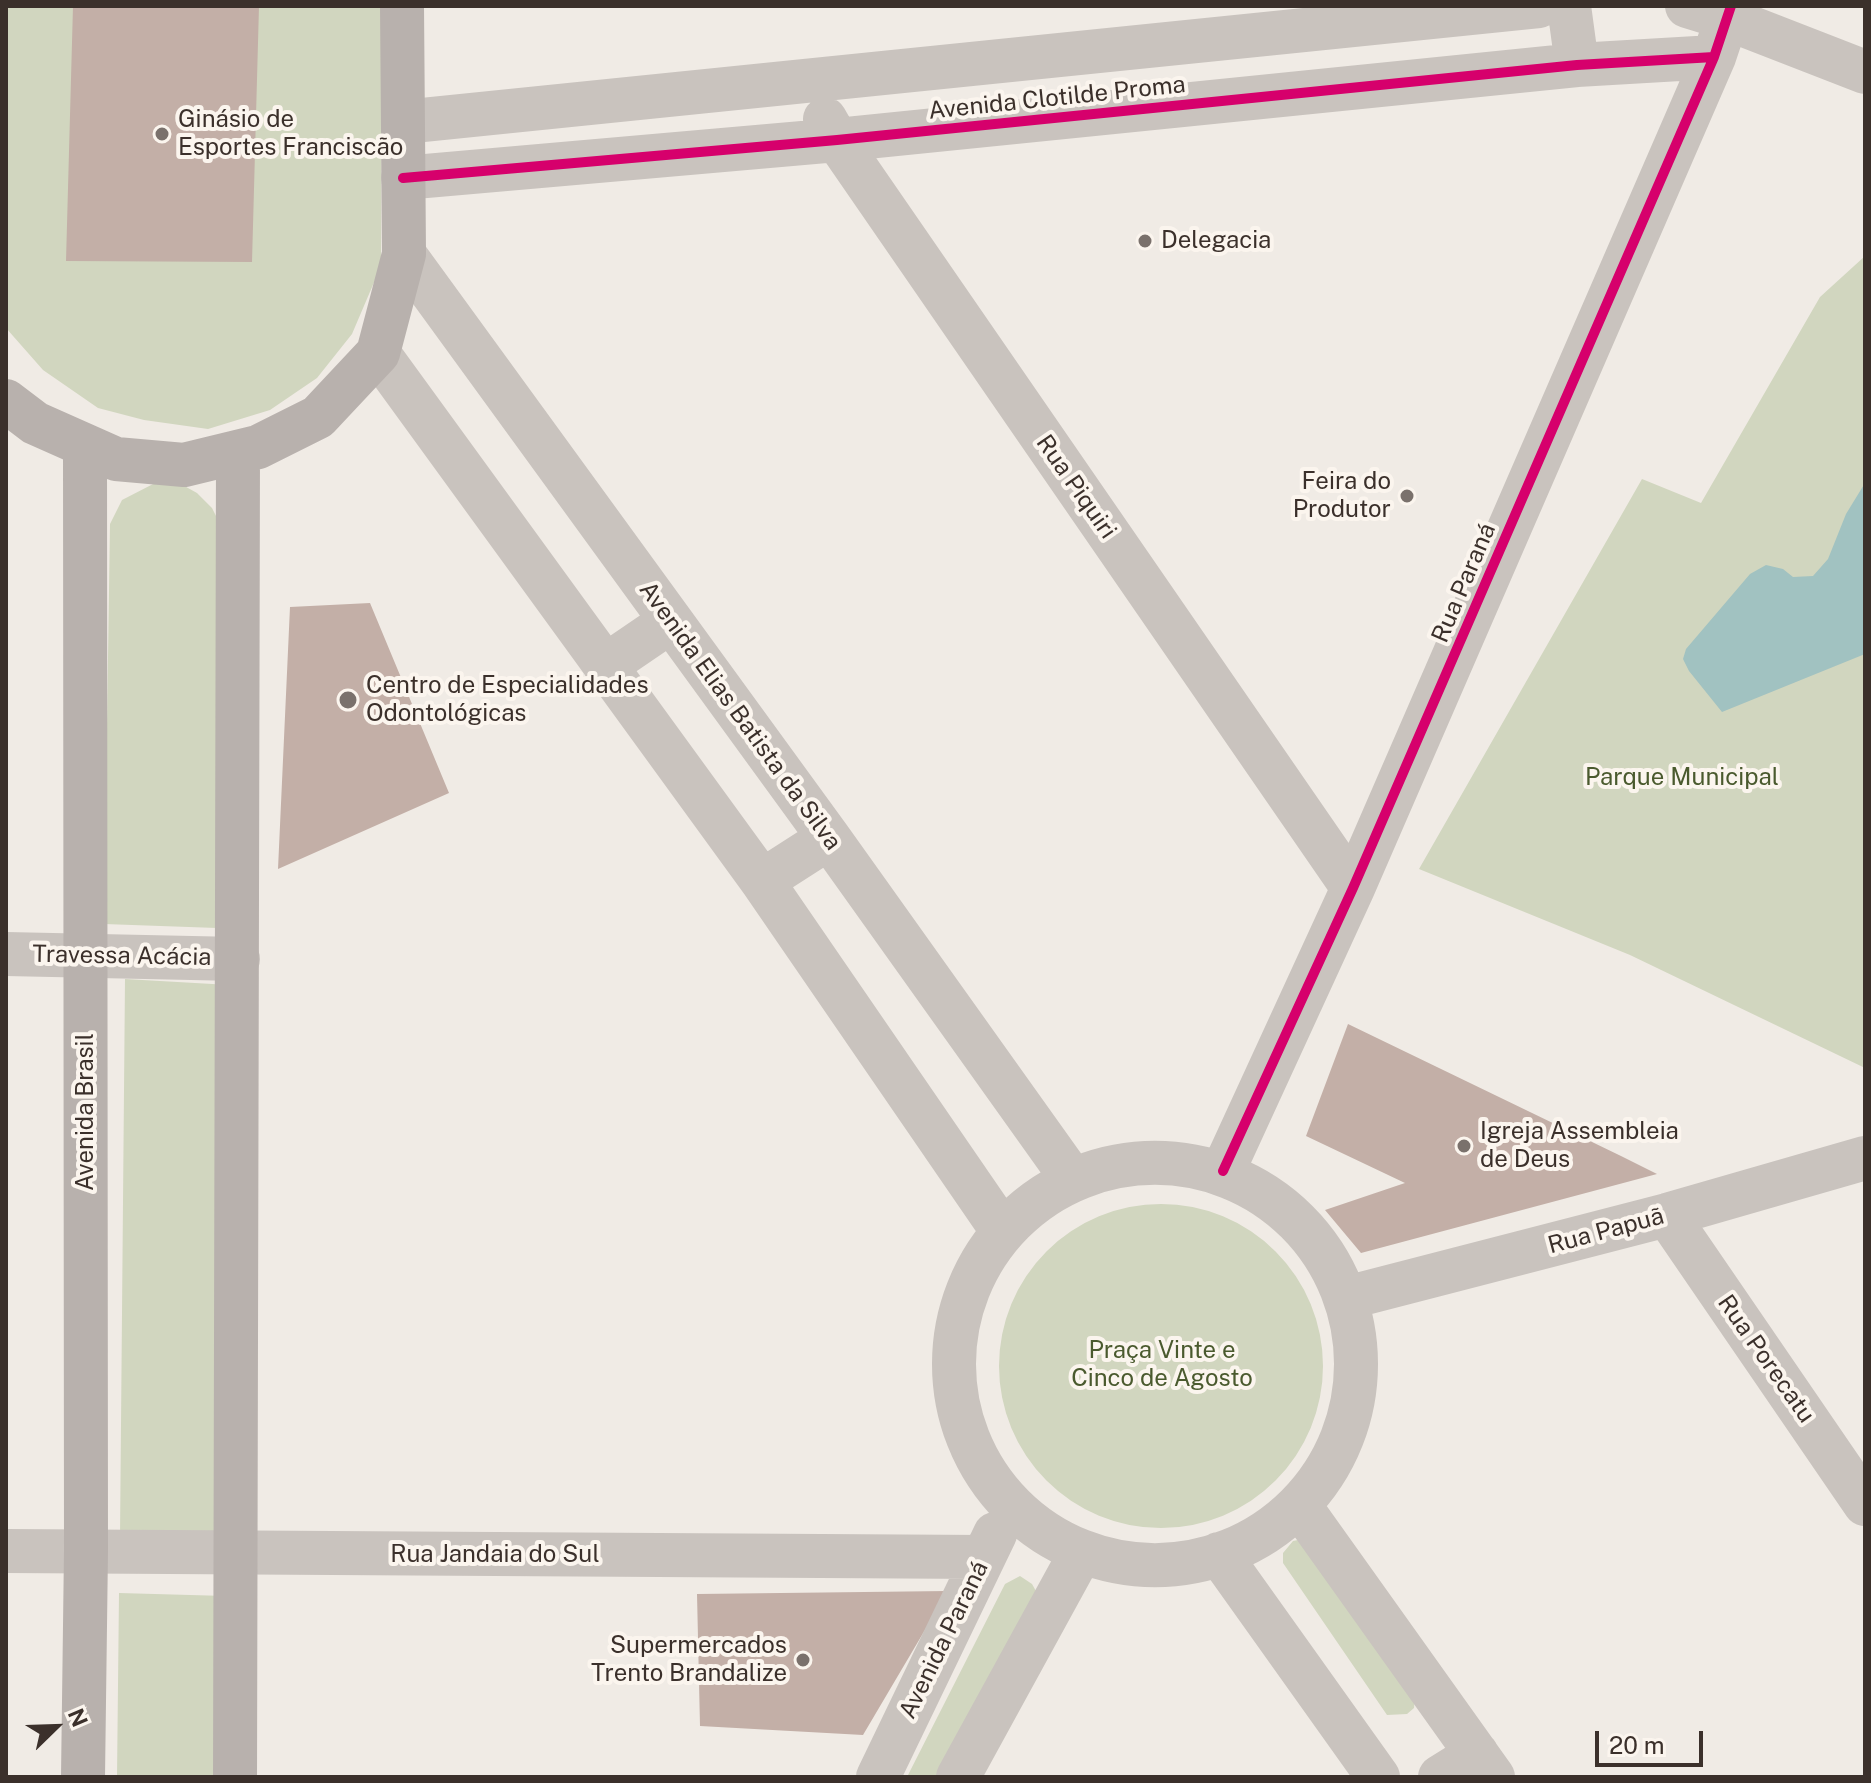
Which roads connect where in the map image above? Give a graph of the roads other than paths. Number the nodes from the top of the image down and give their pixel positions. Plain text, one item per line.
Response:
1 (402, 6) edge
2 (1539, 6) edge
3 (1569, 6) edge
4 (1229, 21) edge
5 (1715, 22) edge
6 (1577, 65) junction
7 (1865, 72) edge
8 (804, 82) junction
9 (1202, 104) junction
10 (403, 122) junction
11 (837, 140) junction
12 (403, 178) junction
13 (404, 254) junction
14 (378, 353) junction
15 (6, 401) edge
16 (85, 446) junction
17 (238, 453) junction
18 (671, 621) junction
19 (605, 666) junction
20 (829, 838) junction
21 (762, 881) junction
22 (1353, 888) junction
23 (6, 954) edge
24 (86, 956) junction
25 (238, 959) junction
26 (1865, 1158) edge
27 (1223, 1171) junction
28 (1073, 1180) junction
29 (1667, 1215) junction
30 (999, 1226) junction
31 (1346, 1298) junction
32 (1010, 1503) junction
33 (1865, 1504) edge
34 (1299, 1505) junction
35 (86, 1550) junction
36 (6, 1551) edge
37 (237, 1554) junction
38 (1219, 1554) junction
39 (984, 1557) junction
40 (1078, 1558) junction
41 (1485, 1766) edge
42 (83, 1777) edge
43 (235, 1777) edge
44 (878, 1777) edge
45 (958, 1777) edge
46 (1378, 1777) edge
47 (1440, 1777) edge

1 - 10 main road
2 - 4 street, Avenida Clotilde Proma
3 - 6 street
4 - 8 street, Avenida Clotilde Proma
4 - 9 street
5 - 6 street, Avenida Clotilde Proma
5 - 7 street
5 - 22 street, Rua Paraná
6 - 9 street, Avenida Clotilde Proma
8 - 10 street, Avenida Clotilde Proma
8 - 11 street, Rua Piquiri
9 - 11 street, Avenida Clotilde Proma
10 - 12 main road
11 - 12 street, Avenida Clotilde Proma
11 - 22 street, Rua Piquiri
12 - 13 main road
13 - 14 main road
13 - 18 street, Avenida Elias Batista da Silva
14 - 17 main road
14 - 19 street
15 - 16 main road
16 - 17 main road
16 - 24 main road, Avenida Brasil
17 - 25 main road
18 - 19 street
18 - 20 street, Avenida Elias Batista da Silva
19 - 21 street
20 - 21 street
20 - 28 street, Avenida Elias Batista da Silva
21 - 30 street
22 - 27 street, Rua Paraná
23 - 24 street, Travessa Acácia
24 - 25 street, Travessa Acácia
24 - 35 main road, Avenida Brasil
25 - 37 main road
26 - 29 street, Rua Papuã
27 - 28 street
27 - 31 street
28 - 30 street
29 - 31 street, Rua Papuã
29 - 33 street, Rua Porecatu
30 - 32 street
31 - 34 street
32 - 39 street, Avenida Paraná
32 - 40 street
34 - 38 street
34 - 41 street
35 - 36 street, Rua Jandaia do Sul
35 - 37 street, Rua Jandaia do Sul
35 - 42 main road, Avenida Brasil
37 - 39 street, Rua Jandaia do Sul
37 - 43 main road
38 - 40 street
38 - 46 street
39 - 44 street, Avenida Paraná
40 - 45 street
41 - 47 street

